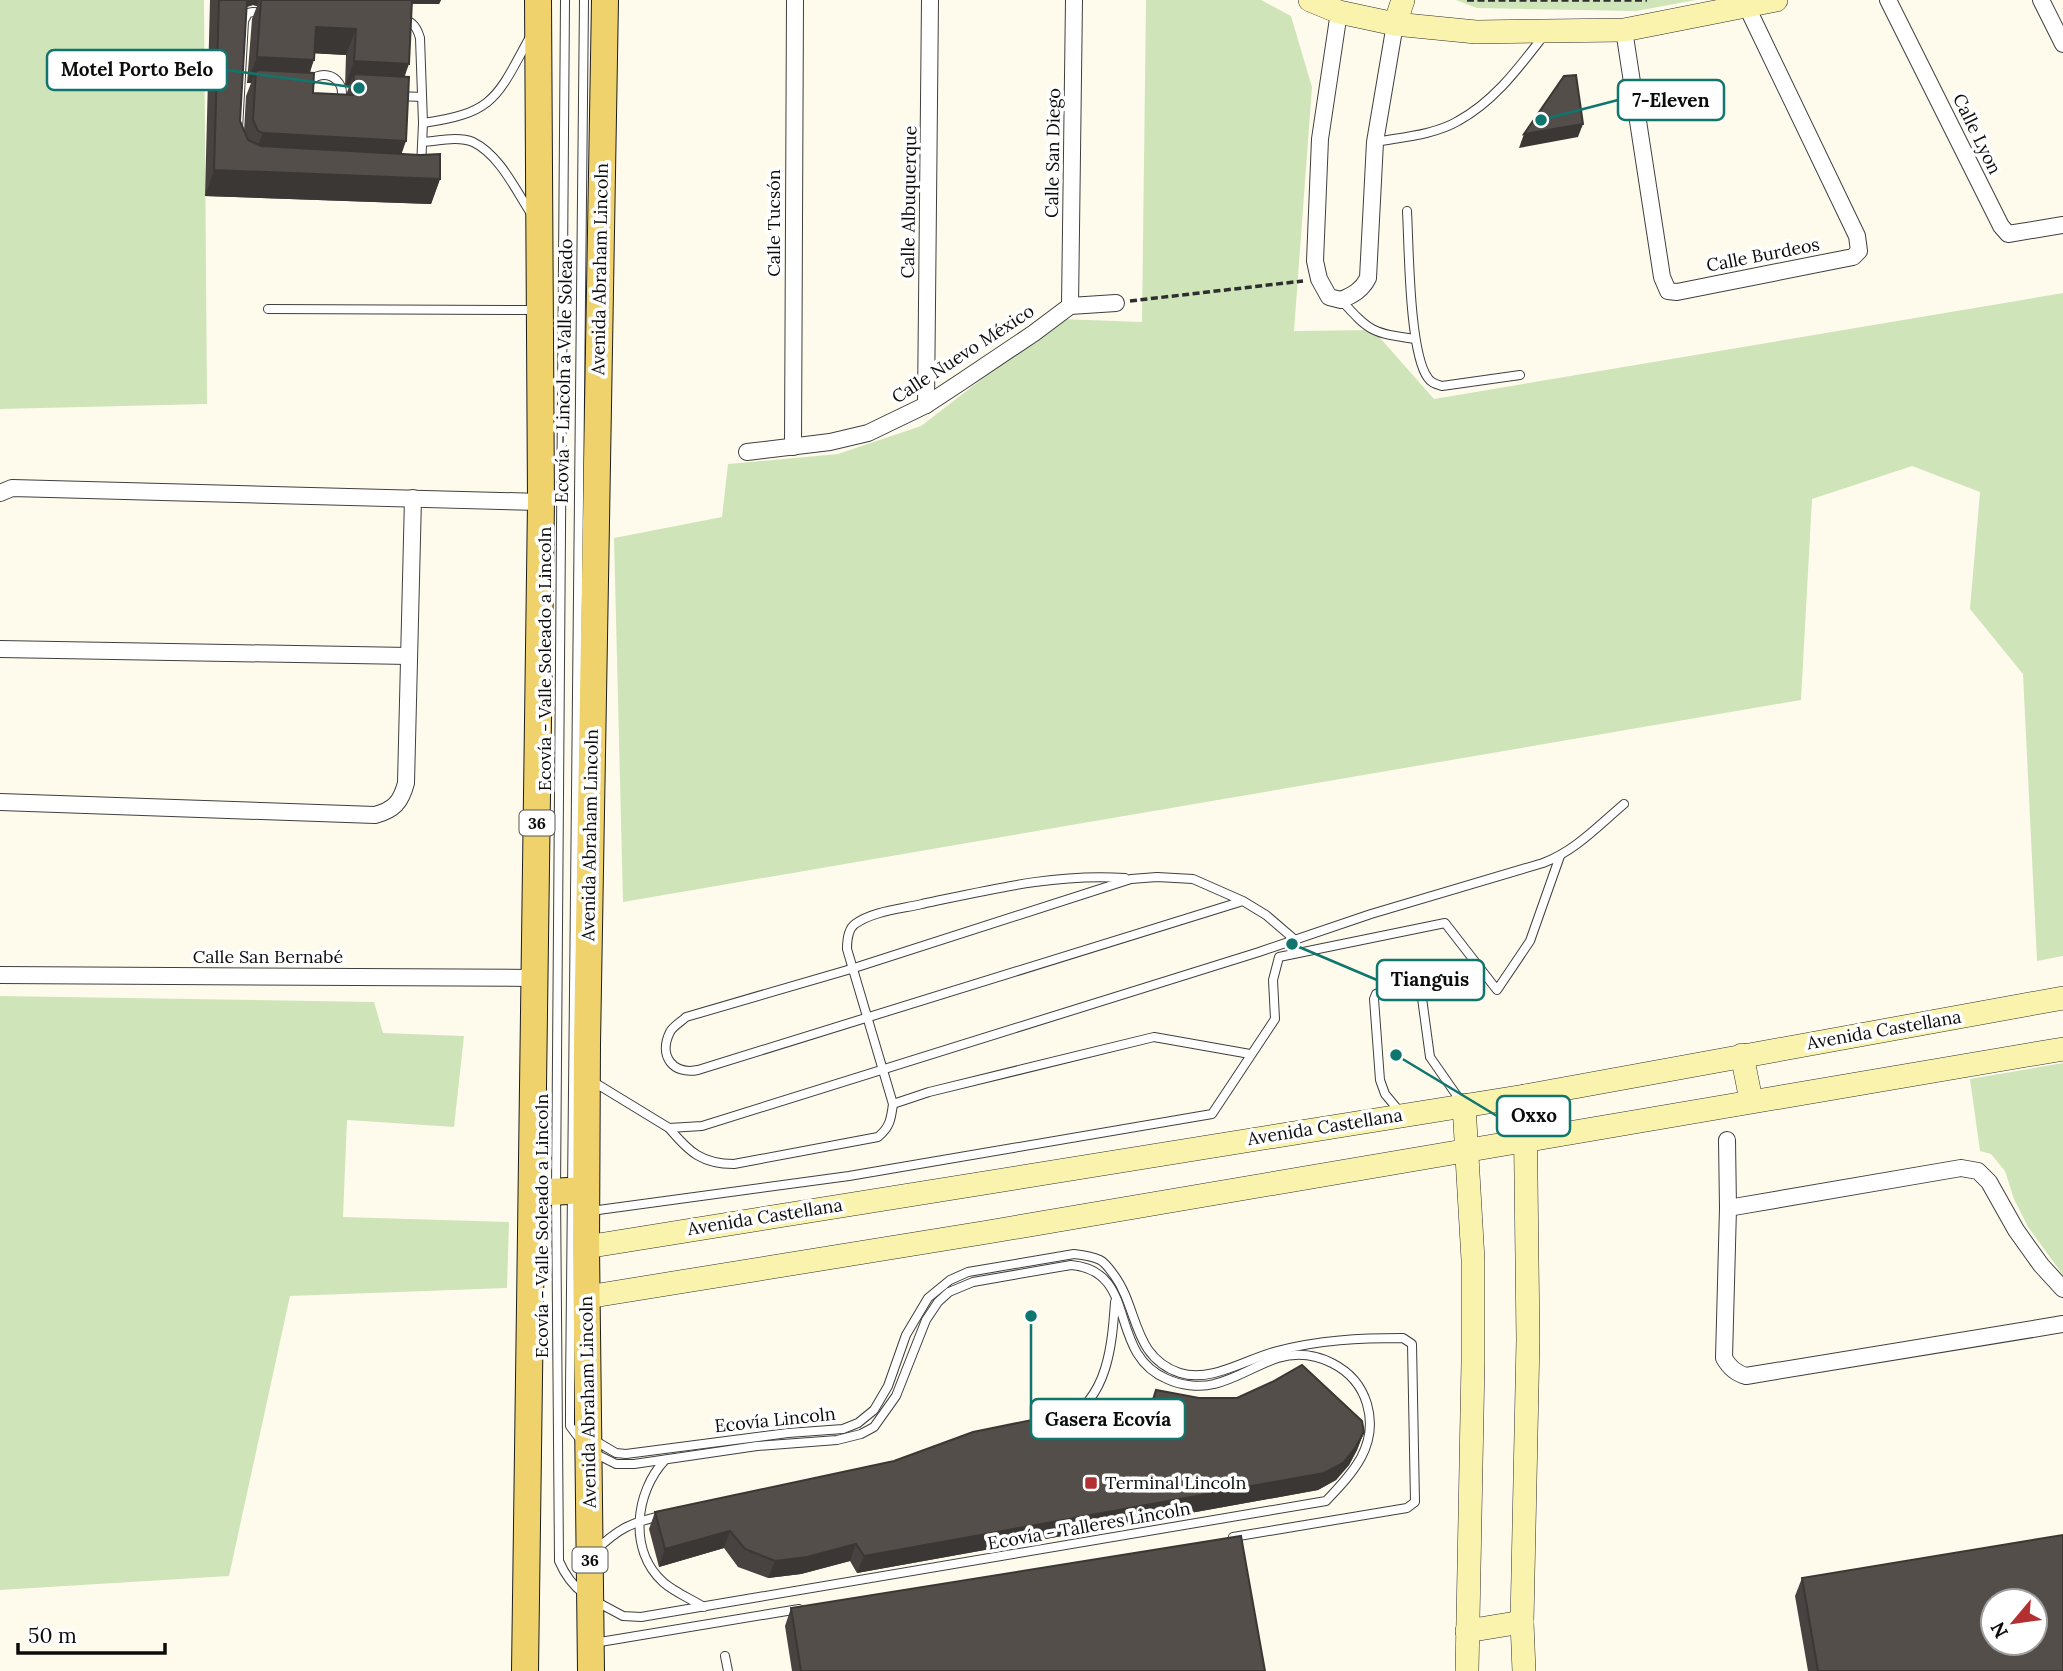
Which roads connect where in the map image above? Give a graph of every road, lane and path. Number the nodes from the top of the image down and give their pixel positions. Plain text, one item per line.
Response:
1 (565, 0) edge
2 (584, 0) edge
3 (605, 0) edge
4 (795, 0) edge
5 (930, 0) edge
6 (1074, 0) edge
7 (1310, 0) edge
8 (1403, 0) edge
9 (1467, 0) edge
10 (1647, 0) edge
11 (1776, 0) edge
12 (1888, 0) edge
13 (2041, 0) edge
14 (1341, 6) edge
15 (1747, 7) junction
16 (538, 11) edge
17 (1395, 24) junction
18 (1624, 30) junction
19 (1548, 31) junction
20 (2063, 44) edge
21 (240, 89) junction
22 (253, 90) edge
23 (293, 92) edge
24 (306, 92) junction
25 (342, 93) junction
26 (356, 94) edge
27 (382, 95) edge
28 (422, 97) junction
29 (423, 123) junction
30 (423, 142) junction
31 (1375, 142) junction
32 (1407, 211) dead end
33 (2063, 225) edge
34 (539, 227) junction
35 (1319, 279) junction
36 (1341, 300) junction
37 (1116, 303) joint
38 (1070, 306) junction
39 (268, 309) dead end
40 (540, 310) junction
41 (1415, 340) junction
42 (1520, 375) dead end
43 (926, 405) junction
44 (793, 447) junction
45 (747, 452) dead end
46 (0, 493) edge
47 (413, 498) junction
48 (541, 502) junction
49 (0, 649) edge
50 (409, 656) junction
51 (0, 802) edge
52 (1624, 804) dead end
53 (1560, 856) junction
54 (1131, 879) junction
55 (1243, 901) junction
56 (1294, 939) junction
57 (851, 969) junction
58 (0, 975) edge
59 (536, 978) junction
60 (2063, 998) edge
61 (866, 1017) junction
62 (2063, 1049) edge
63 (1250, 1054) junction
64 (1742, 1055) junction
65 (883, 1069) junction
66 (587, 1078) junction
67 (1525, 1096) junction
68 (1751, 1100) junction
69 (893, 1104) junction
70 (1464, 1105) junction
71 (1403, 1115) junction
72 (669, 1128) junction
73 (1727, 1140) dead end
74 (1524, 1141) junction
75 (1467, 1149) junction
76 (567, 1195) junction
77 (1728, 1208) junction
78 (586, 1247) junction
79 (1114, 1275) junction
80 (2063, 1289) edge
81 (1116, 1295) junction
82 (587, 1297) junction
83 (2063, 1324) edge
84 (1058, 1424) edge
85 (589, 1442) junction
86 (665, 1460) junction
87 (667, 1515) edge
88 (640, 1521) junction
89 (1217, 1540) edge
90 (589, 1555) junction
91 (591, 1599) junction
92 (704, 1607) junction
93 (809, 1607) edge
94 (1522, 1622) junction
95 (1467, 1631) junction
96 (591, 1643) junction
97 (725, 1656) dead end
98 (526, 1659) edge
99 (541, 1671) edge
100 (591, 1671) edge
101 (728, 1671) edge
102 (1467, 1671) edge
103 (1524, 1671) edge

1 - 76 lane, Ecovía - Valle Soleado a Lincoln
2 - 76 lane, Ecovía - Lincoln a Valle Soleado
3 - 66 main road, Avenida Abraham Lincoln / 36
4 - 44 street, Calle Tucsón
5 - 43 street, Calle Albuquerque
6 - 38 street, Calle San Diego
7 - 14 street
8 - 17 street
9 - 10 path
11 - 15 street
12 - 33 street, Calle Lyon
13 - 20 street
14 - 17 street
14 - 35 street
15 - 18 street
15 - 18 street, Calle Burdeos
16 - 29 lane
16 - 34 main road, 36
17 - 19 street
17 - 31 street
18 - 19 street
19 - 31 lane
21 - 22 lane
21 - 28 lane
21 - 30 lane
23 - 24 lane
24 - 25 lane
24 - 25 lane
25 - 26 lane
27 - 28 lane
28 - 29 lane
29 - 30 lane
30 - 34 lane
31 - 36 street
32 - 41 lane
34 - 40 main road, 36
35 - 36 street
35 - 37 path
36 - 41 lane
37 - 38 street
38 - 43 street, Calle Nuevo México
39 - 40 lane
40 - 48 main road, 36
41 - 42 lane
43 - 44 street, Calle Nuevo México
44 - 45 street, Calle Nuevo México
46 - 47 street
47 - 48 street
47 - 50 street
48 - 59 main road, 36
49 - 50 street
50 - 51 street
52 - 53 lane
53 - 56 lane
53 - 63 lane
54 - 55 lane
54 - 57 lane
54 - 57 lane
55 - 56 lane
55 - 61 lane
56 - 65 lane
57 - 61 lane
57 - 61 lane
58 - 59 street, Calle San Bernabé
59 - 76 main road, 36
60 - 64 street, Avenida Castellana
61 - 65 lane
62 - 68 street
63 - 69 lane
63 - 76 lane
64 - 67 street, Avenida Castellana
64 - 68 street
65 - 69 lane
65 - 72 lane
66 - 72 lane
66 - 76 main road, Avenida Abraham Lincoln / 36
67 - 70 street, Avenida Castellana
67 - 74 street
68 - 74 street
69 - 72 lane
70 - 71 street, Avenida Castellana
70 - 71 lane
70 - 75 street
71 - 78 street, Avenida Castellana
73 - 77 street
74 - 75 street
74 - 94 street
75 - 82 street
75 - 95 street
76 - 78 main road, Avenida Abraham Lincoln / 36
76 - 85 lane, Ecovía - Lincoln a Valle Soleado
76 - 91 lane, Ecovía - Valle Soleado a Lincoln
76 - 98 main road, 36
77 - 80 street
77 - 83 street
78 - 82 main road, Avenida Abraham Lincoln / 36
79 - 81 lane
79 - 85 lane, Ecovía Lincoln
79 - 89 lane, Ecovía Lincoln
81 - 84 lane
81 - 86 lane, Ecovía - Talleres Lincoln
81 - 92 lane, Ecovía - Talleres Lincoln
82 - 85 main road, Avenida Abraham Lincoln / 36
85 - 86 lane, Ecovía - Talleres Lincoln
85 - 90 main road, Avenida Abraham Lincoln / 36
86 - 88 lane
87 - 88 lane
88 - 90 lane
88 - 92 lane
90 - 91 main road, Avenida Abraham Lincoln / 36
91 - 92 lane, Ecovía - Talleres Lincoln
91 - 96 main road, Avenida Abraham Lincoln / 36
93 - 96 lane
94 - 95 street
94 - 103 street
95 - 102 street
96 - 100 main road, Avenida Abraham Lincoln / 36
97 - 101 lane
98 - 99 main road

